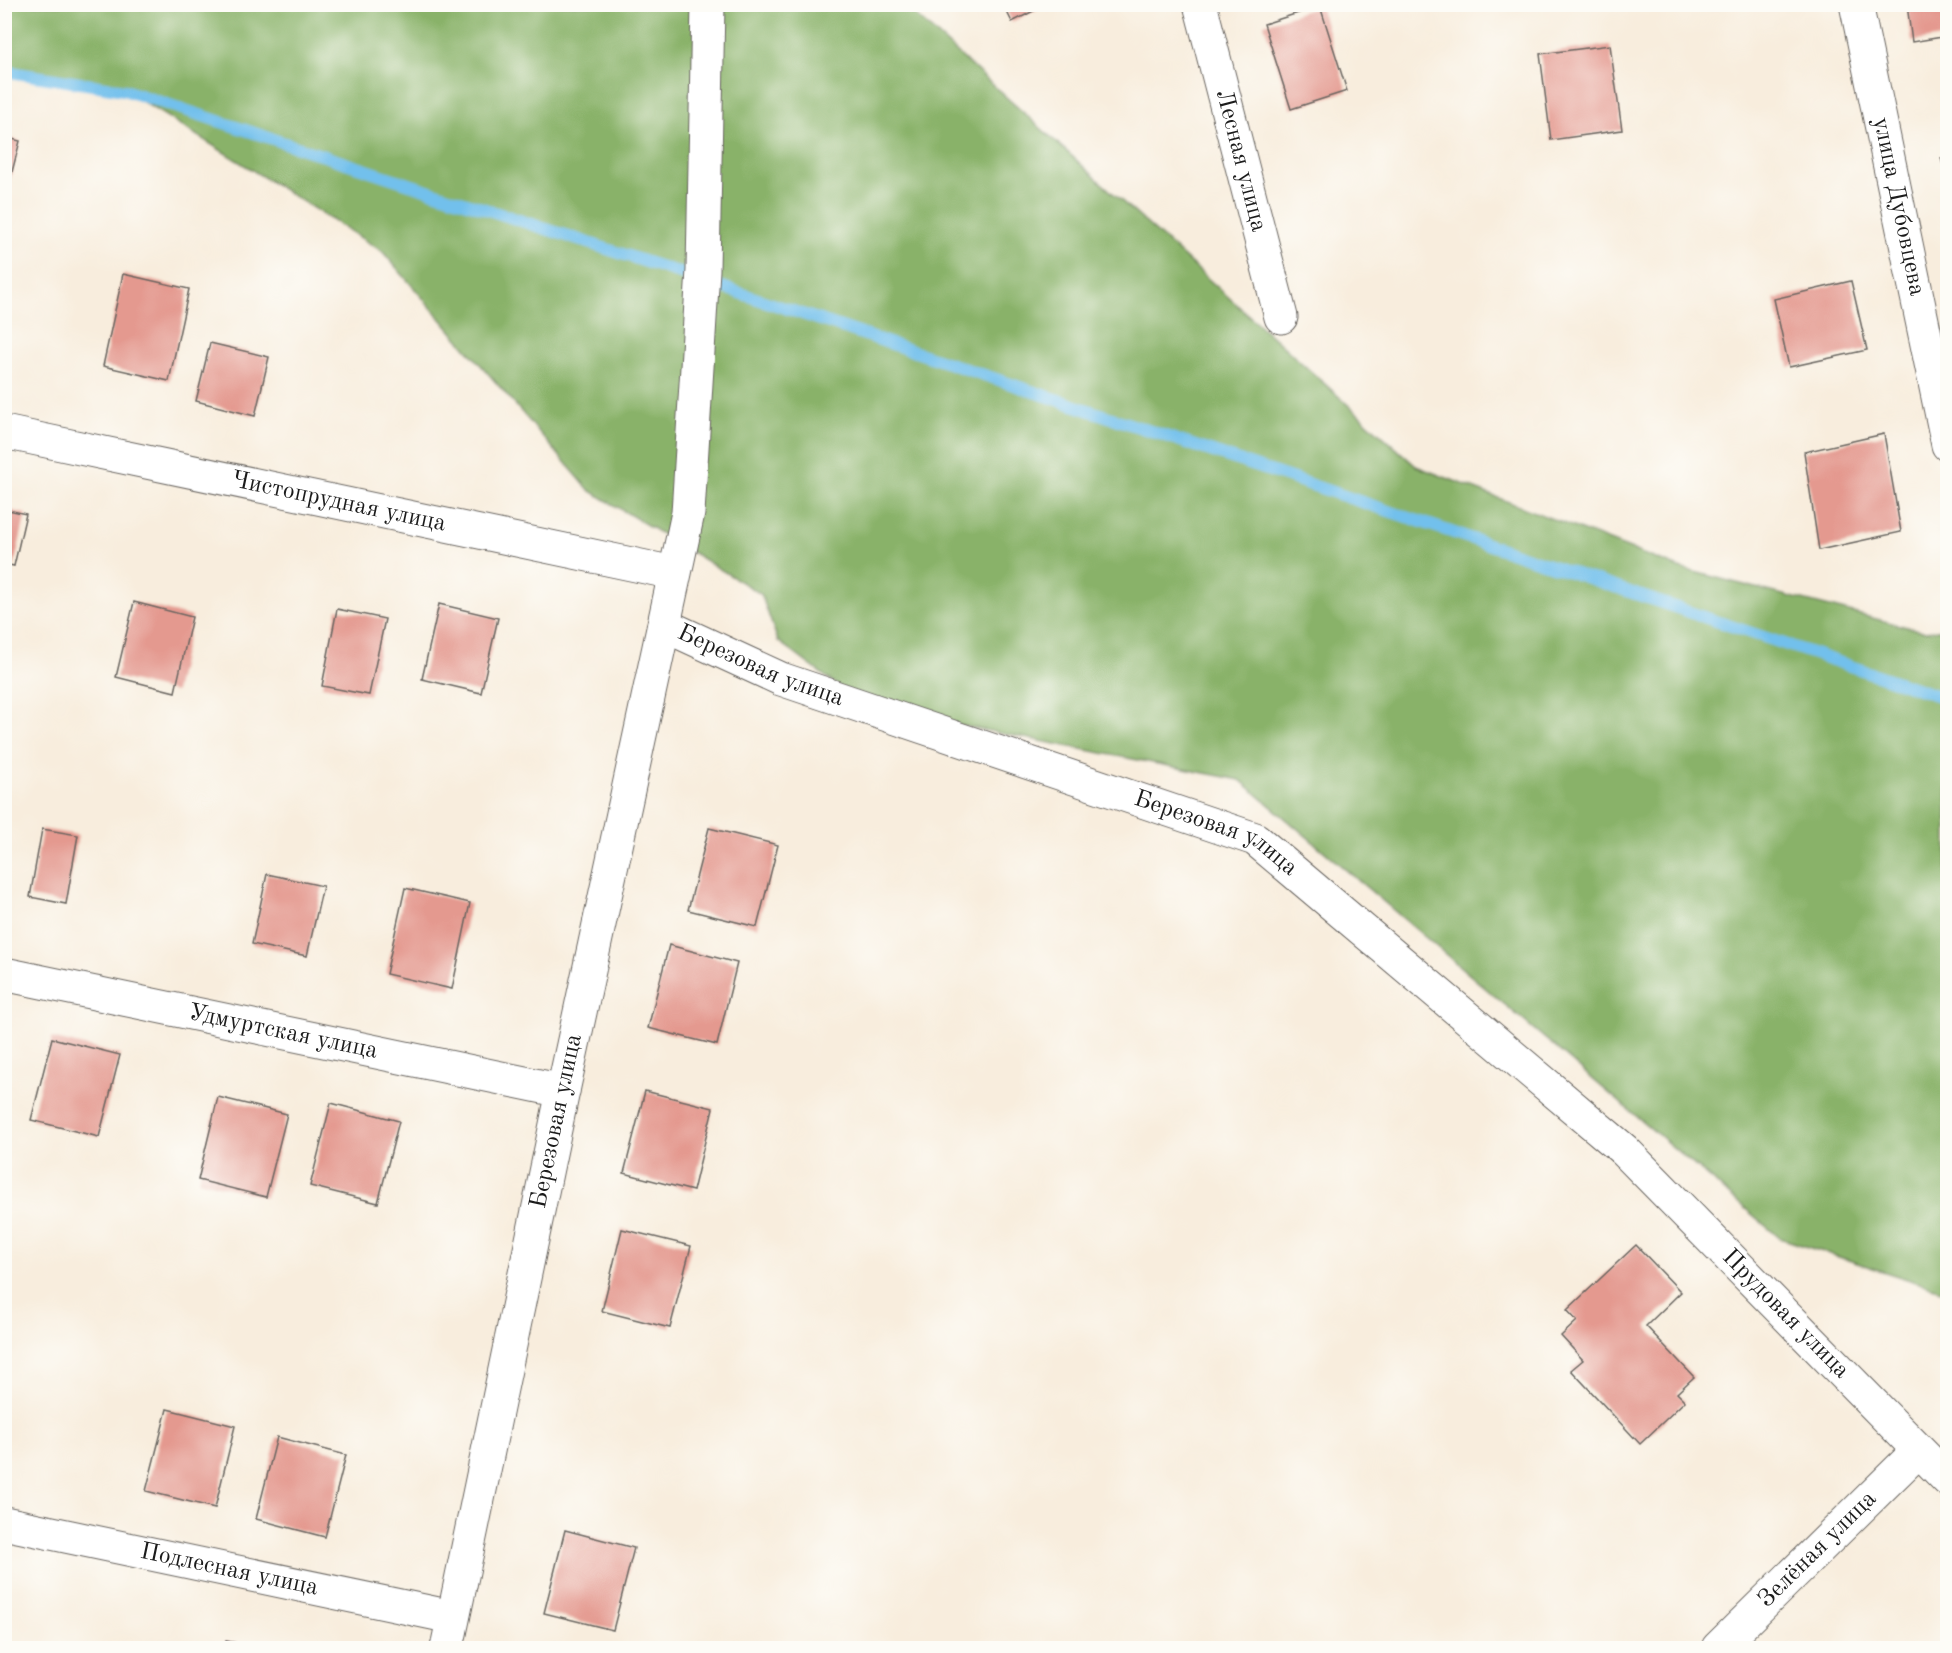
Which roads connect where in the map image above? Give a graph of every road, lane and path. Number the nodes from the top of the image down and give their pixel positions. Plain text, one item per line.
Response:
1 (708, 4) edge
2 (1200, 4) edge
3 (1856, 4) edge
4 (1281, 316) dead end
5 (4, 432) edge
6 (1947, 445) edge
7 (674, 573) junction
8 (664, 625) junction
9 (4, 974) edge
10 (563, 1091) junction
11 (1624, 1150) joint
12 (1918, 1451) junction
13 (1947, 1480) edge
14 (4, 1523) edge
15 (452, 1617) junction
16 (447, 1648) edge
17 (1718, 1648) edge

1 - 7 street
2 - 4 street, Лесная улица
3 - 6 street, улица Дубовцева
5 - 7 street, Чистопрудная улица
7 - 8 street
8 - 10 street, Березовая улица
8 - 11 street, Березовая улица
9 - 10 street, Удмуртская улица
10 - 15 street, Березовая улица
11 - 12 street, Прудовая улица
12 - 13 street, Прудовая улица
12 - 17 street, Зелёная улица
14 - 15 street, Подлесная улица
15 - 16 street, Березовая улица

